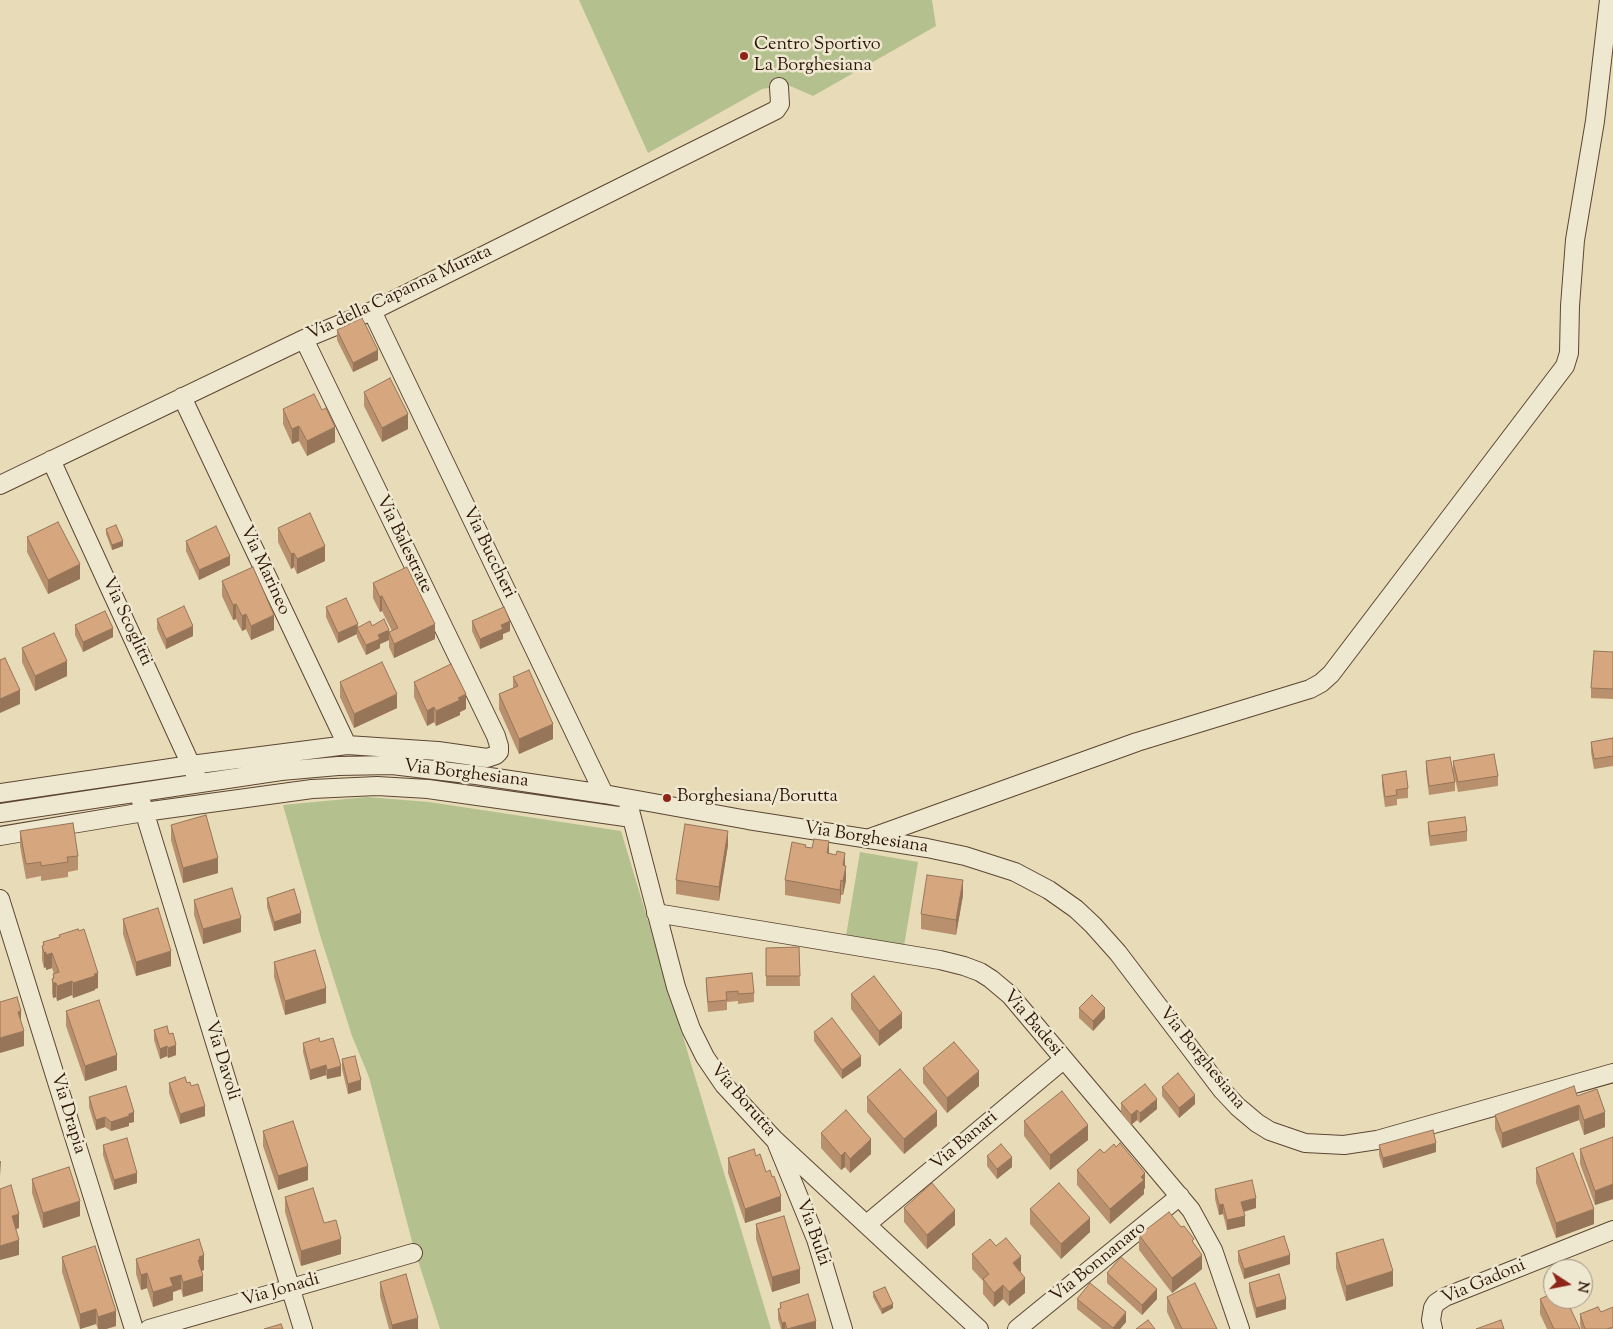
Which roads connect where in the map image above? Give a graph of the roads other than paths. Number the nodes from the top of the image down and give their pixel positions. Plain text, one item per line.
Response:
1 (1609, 0) edge
2 (779, 87) dead end
3 (372, 311) junction
4 (304, 338) junction
5 (182, 397) junction
6 (51, 460) junction
7 (0, 485) edge
8 (347, 745) junction
9 (499, 752) joint
10 (192, 765) junction
11 (308, 768) junction
12 (200, 784) junction
13 (312, 789) junction
14 (0, 793) edge
15 (138, 794) junction
16 (604, 794) junction
17 (628, 799) junction
18 (144, 812) junction
19 (0, 813) edge
20 (632, 818) junction
21 (0, 836) edge
22 (869, 839) junction
23 (0, 899) edge
24 (656, 913) junction
25 (1063, 1060) junction
26 (1613, 1073) edge
27 (774, 1139) junction
28 (1180, 1196) junction
29 (867, 1224) junction
30 (1613, 1230) edge
31 (413, 1253) dead end
32 (292, 1288) junction
33 (134, 1329) edge
34 (149, 1329) edge
35 (304, 1329) edge
36 (843, 1329) edge
37 (979, 1329) edge
38 (1017, 1329) edge
39 (1240, 1329) edge
40 (1433, 1329) edge

1 - 22 street
2 - 3 street, Via della Capanna Murata
3 - 4 street, Via della Capanna Murata
3 - 16 street, Via Buccheri
4 - 5 street, Via della Capanna Murata
4 - 9 street, Via Balestrate
5 - 6 street, Via della Capanna Murata
5 - 8 street, Via Marineo
6 - 7 street, Via della Capanna Murata
6 - 10 street, Via Scoglitti
8 - 9 street, Via Borghesiana
8 - 10 street, Via Borghesiana
10 - 12 street, Via Scoglitti
10 - 14 street, Via Borghesiana
11 - 12 street, Via Borghesiana
11 - 13 street
11 - 16 street, Via Borghesiana
12 - 15 street, Via Borghesiana
13 - 18 street, Via Borghesiana
13 - 20 street, Via Borghesiana
15 - 18 street, Via Davoli
15 - 19 street, Via Borghesiana
16 - 17 street, Via Borghesiana
17 - 20 street, Via Borutta
17 - 22 street, Via Borghesiana
18 - 21 street, Via Borghesiana
18 - 32 street, Via Davoli
20 - 24 street, Via Borutta
22 - 26 street, Via Borghesiana
23 - 33 street, Via Drapia
24 - 25 street, Via Badesi
24 - 27 street, Via Borutta
25 - 28 street, Via Badesi
25 - 29 street, Via Banari
27 - 29 street, Via Borutta
27 - 36 street, Via Bulzi
28 - 38 street, Via Bonnanaro
28 - 39 street, Via Badesi
29 - 37 street, Via Borutta
30 - 40 street, Via Gadoni
31 - 32 street, Via Jonadi
32 - 34 street, Via Jonadi
32 - 35 street, Via Davoli

